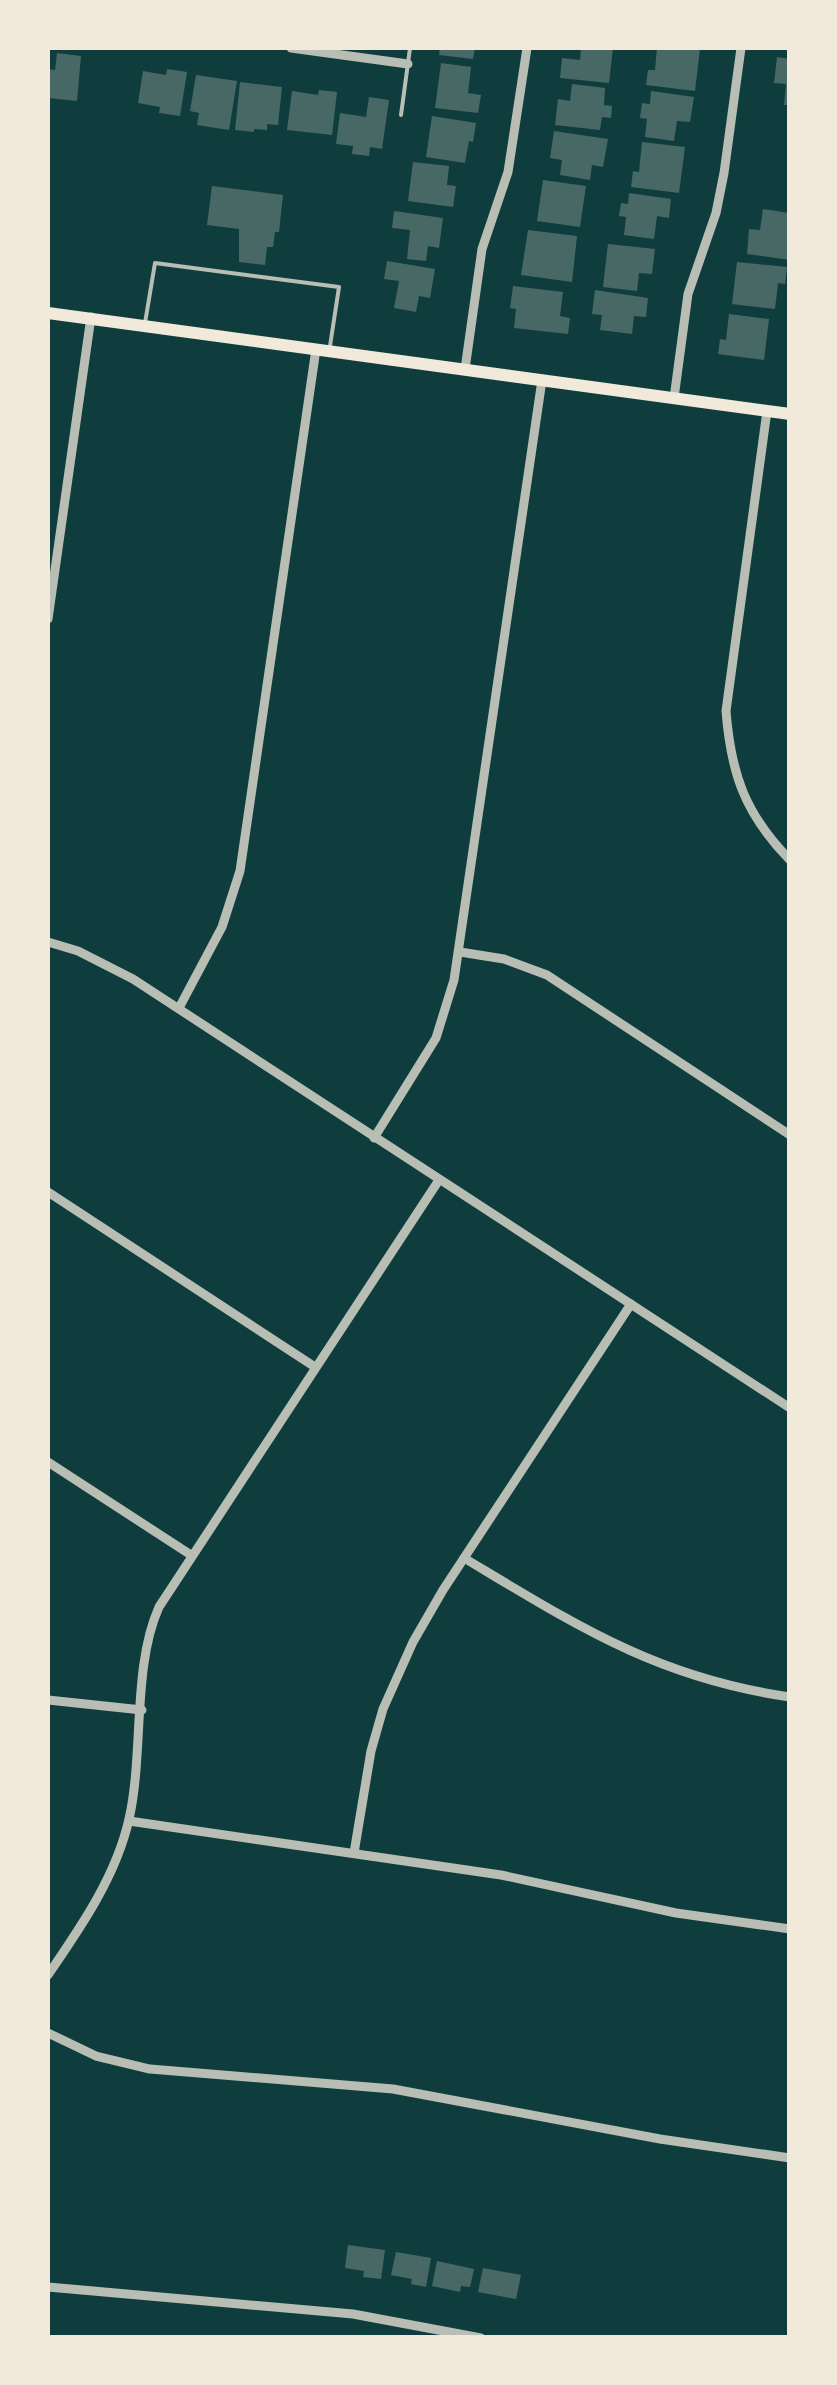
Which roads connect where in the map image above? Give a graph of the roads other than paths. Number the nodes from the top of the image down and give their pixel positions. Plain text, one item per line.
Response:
1 (291, 48) edge
2 (410, 48) edge
3 (527, 48) edge
4 (741, 48) edge
5 (408, 64) junction
6 (401, 115) dead end
7 (48, 313) edge
8 (91, 317) junction
9 (145, 325) junction
10 (323, 350) junction
11 (464, 368) junction
12 (542, 380) junction
13 (674, 398) junction
14 (767, 411) junction
15 (790, 414) edge
16 (48, 619) edge
17 (790, 860) edge
18 (48, 942) edge
19 (460, 952) junction
20 (179, 1008) junction
21 (790, 1134) edge
22 (374, 1138) junction
23 (438, 1180) junction
24 (48, 1192) edge
25 (631, 1304) junction
26 (315, 1367) junction
27 (790, 1408) edge
28 (48, 1462) edge
29 (191, 1555) junction
30 (464, 1558) junction
31 (790, 1697) edge
32 (48, 1700) edge
33 (142, 1710) junction
34 (129, 1820) junction
35 (354, 1853) junction
36 (790, 1929) edge
37 (48, 1975) edge
38 (48, 2033) edge
39 (790, 2158) edge
40 (48, 2286) edge
41 (481, 2338) edge

1 - 5 street
2 - 5 lane
3 - 11 street
4 - 13 street
5 - 6 lane
7 - 8 main road
8 - 9 main road
8 - 16 street
9 - 10 main road
9 - 10 lane
10 - 11 main road
10 - 20 street
11 - 12 main road
12 - 13 main road
12 - 19 street
13 - 14 main road
14 - 15 main road
14 - 17 street
18 - 20 street
19 - 21 street
19 - 22 street
20 - 22 street
22 - 23 street
23 - 25 street
23 - 26 street
24 - 26 street
25 - 27 street
25 - 30 street
26 - 29 street
28 - 29 street
29 - 33 street
30 - 31 street
30 - 35 street
32 - 33 street
33 - 34 street
34 - 35 street
34 - 37 street
35 - 36 street
38 - 39 street
40 - 41 street

